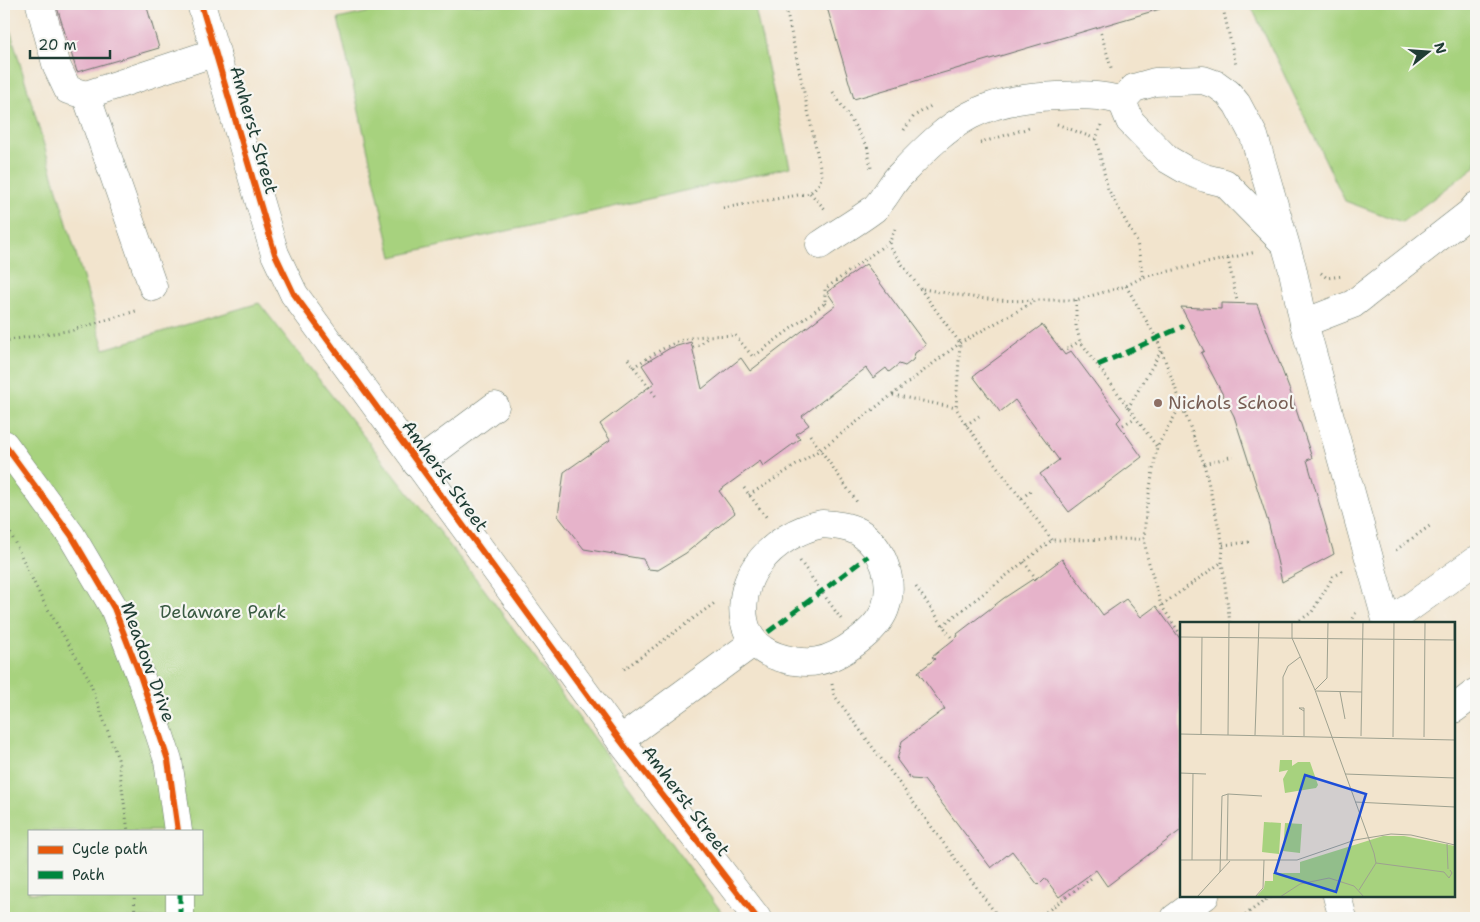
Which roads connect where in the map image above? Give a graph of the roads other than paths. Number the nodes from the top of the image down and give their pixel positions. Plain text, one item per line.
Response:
1 (40, 4) edge
2 (200, 4) edge
3 (216, 52) junction
4 (1117, 88) junction
5 (86, 95) junction
6 (1254, 136) junction
7 (1225, 183) junction
8 (1476, 206) edge
9 (820, 245) dead end
10 (1272, 248) junction
11 (153, 287) dead end
12 (1304, 323) junction
13 (495, 406) dead end
14 (4, 444) edge
15 (417, 464) junction
16 (1476, 560) edge
17 (1388, 622) edge
18 (1389, 622) edge
19 (754, 642) junction
20 (1476, 692) edge
21 (1455, 708) edge
22 (620, 740) junction
23 (178, 830) edge
24 (180, 894) edge
25 (1204, 897) edge
26 (1337, 897) edge
27 (180, 918) edge
28 (757, 918) edge
29 (1175, 918) edge
30 (1343, 918) edge

1 - 5 street
2 - 3 street, Amherst Street
3 - 5 street
3 - 15 street, Amherst Street
4 - 6 street
4 - 7 street
4 - 9 street
5 - 11 street
6 - 7 street
6 - 10 street
7 - 10 street
8 - 12 street
10 - 12 street
12 - 17 street
13 - 15 street
14 - 23 street, Meadow Drive
15 - 22 street, Amherst Street
16 - 18 street
19 - 19 street
19 - 22 street
20 - 21 street
22 - 28 street, Amherst Street
24 - 27 street
25 - 29 street
26 - 30 street

